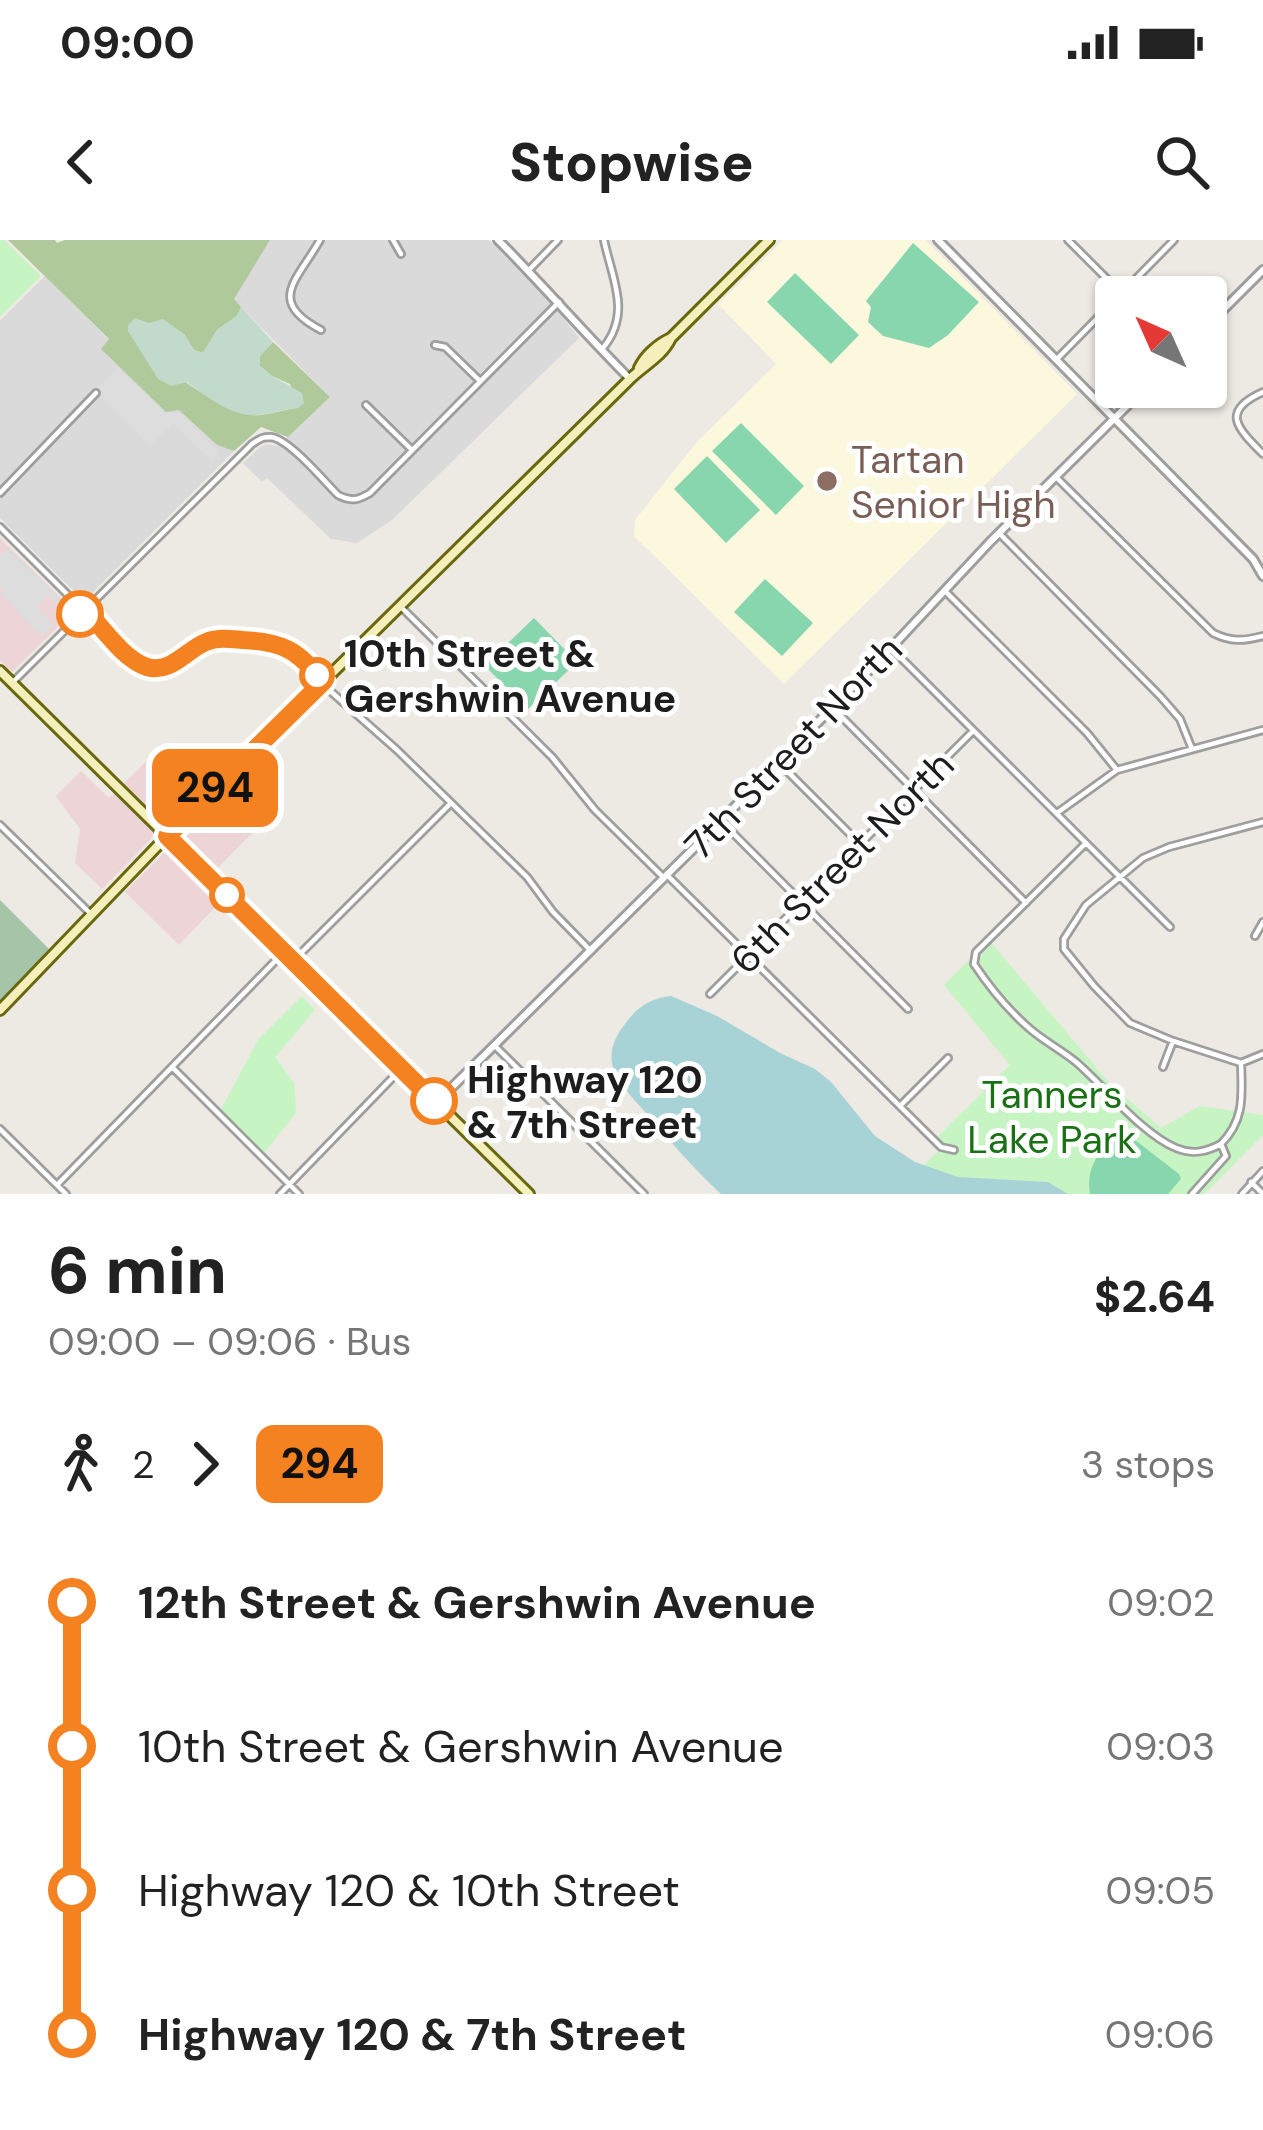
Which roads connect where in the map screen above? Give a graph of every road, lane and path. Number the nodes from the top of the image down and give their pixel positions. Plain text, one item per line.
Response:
1 (320, 240) edge
2 (393, 240) edge
3 (498, 240) edge
4 (558, 240) edge
5 (604, 240) edge
6 (770, 240) edge
7 (938, 240) edge
8 (1068, 240) edge
9 (1174, 240) edge
10 (401, 254) dead end
11 (1263, 270) edge
12 (528, 271) junction
13 (1100, 276) edge
14 (1139, 276) edge
15 (559, 302) junction
16 (1227, 306) edge
17 (1095, 321) edge
18 (321, 330) dead end
19 (435, 345) dead end
20 (601, 350) junction
21 (1056, 360) junction
22 (630, 379) junction
23 (479, 381) junction
24 (1263, 392) edge
25 (96, 393) dead end
26 (366, 405) dead end
27 (1126, 408) edge
28 (1114, 420) junction
29 (412, 450) junction
30 (1263, 454) edge
31 (1056, 477) junction
32 (0, 493) edge
33 (0, 526) edge
34 (999, 533) junction
35 (115, 562) dead end
36 (124, 571) junction
37 (1263, 576) edge
38 (944, 590) junction
39 (400, 606) junction
40 (85, 609) junction
41 (1263, 636) edge
42 (891, 648) junction
43 (0, 670) edge
44 (12, 682) junction
45 (323, 682) junction
46 (832, 708) junction
47 (973, 730) junction
48 (1263, 730) edge
49 (1192, 749) junction
50 (778, 762) junction
51 (1117, 770) junction
52 (914, 790) junction
53 (450, 803) junction
54 (1057, 813) junction
55 (721, 821) junction
56 (1263, 822) edge
57 (0, 825) edge
58 (167, 836) junction
59 (1086, 843) junction
60 (860, 844) junction
61 (1120, 876) junction
62 (665, 877) junction
63 (802, 902) junction
64 (1025, 903) junction
65 (92, 915) junction
66 (1263, 922) edge
67 (1170, 927) dead end
68 (1256, 936) dead end
69 (591, 951) junction
70 (284, 952) junction
71 (747, 957) junction
72 (293, 961) junction
73 (710, 994) dead end
74 (908, 1009) dead end
75 (0, 1010) edge
76 (1173, 1041) junction
77 (494, 1045) junction
78 (1263, 1054) edge
79 (948, 1058) dead end
80 (1241, 1063) junction
81 (172, 1067) junction
82 (1163, 1067) dead end
83 (402, 1069) junction
84 (436, 1103) junction
85 (900, 1106) junction
86 (0, 1129) edge
87 (1221, 1144) junction
88 (954, 1150) dead end
89 (1263, 1171) edge
90 (1251, 1182) junction
91 (290, 1184) junction
92 (519, 1184) junction
93 (57, 1185) junction
94 (66, 1194) edge
95 (280, 1194) edge
96 (299, 1194) edge
97 (509, 1194) edge
98 (529, 1194) edge
99 (644, 1194) edge
100 (1192, 1194) edge
101 (1242, 1194) edge
102 (1263, 1194) edge

1 - 18 street
2 - 10 street
3 - 12 street
4 - 12 street
5 - 20 street
6 - 22 main road
7 - 21 street
8 - 13 street
9 - 14 street
11 - 16 street
12 - 15 street
15 - 20 street
15 - 23 street
17 - 21 street
19 - 23 street
20 - 22 street
21 - 28 street
22 - 39 main road
23 - 29 street
24 - 30 street
25 - 32 street
26 - 29 street
27 - 28 street, 7th Street North
28 - 31 street, 7th Street North
28 - 37 street
29 - 36 street
31 - 34 street, 7th Street North
31 - 41 street
33 - 40 street
34 - 38 street, 7th Street North
34 - 49 street
35 - 36 street
36 - 40 street
38 - 42 street, 7th Street North
38 - 51 street
39 - 45 main road
39 - 62 street
40 - 44 street
40 - 45 street
42 - 46 street, 7th Street North
42 - 47 street
43 - 44 main road
44 - 58 main road
45 - 53 street
45 - 58 main road
46 - 50 street, 7th Street North
46 - 52 street
47 - 52 street, 6th Street North
47 - 54 street
48 - 49 street
49 - 51 street
50 - 55 street, 7th Street North
50 - 60 street
51 - 54 street
52 - 60 street, 6th Street North
52 - 64 street
53 - 69 street
53 - 72 street
54 - 59 street
55 - 62 street, 7th Street North
55 - 63 street
56 - 61 street
57 - 65 street
58 - 65 main road
58 - 70 main road
59 - 61 street
59 - 64 street
60 - 63 street, 6th Street North
61 - 67 street
61 - 76 street
62 - 69 street, 7th Street North
62 - 71 street
63 - 71 street, 6th Street North
63 - 74 street
64 - 87 street
65 - 75 main road
66 - 68 street
69 - 77 street, 7th Street North
70 - 72 main road
70 - 81 street
71 - 73 street, 6th Street North
71 - 85 street
72 - 83 main road
76 - 80 street
76 - 82 street
77 - 84 street, 7th Street North
77 - 99 street
78 - 80 street
79 - 85 street
80 - 87 street
81 - 91 street
81 - 93 street
83 - 84 main road
83 - 91 street
84 - 92 main road
85 - 88 street
86 - 93 street
87 - 100 street
89 - 90 street
90 - 101 street
90 - 102 street
91 - 95 street
91 - 96 street
92 - 97 street
92 - 98 main road
93 - 94 street

